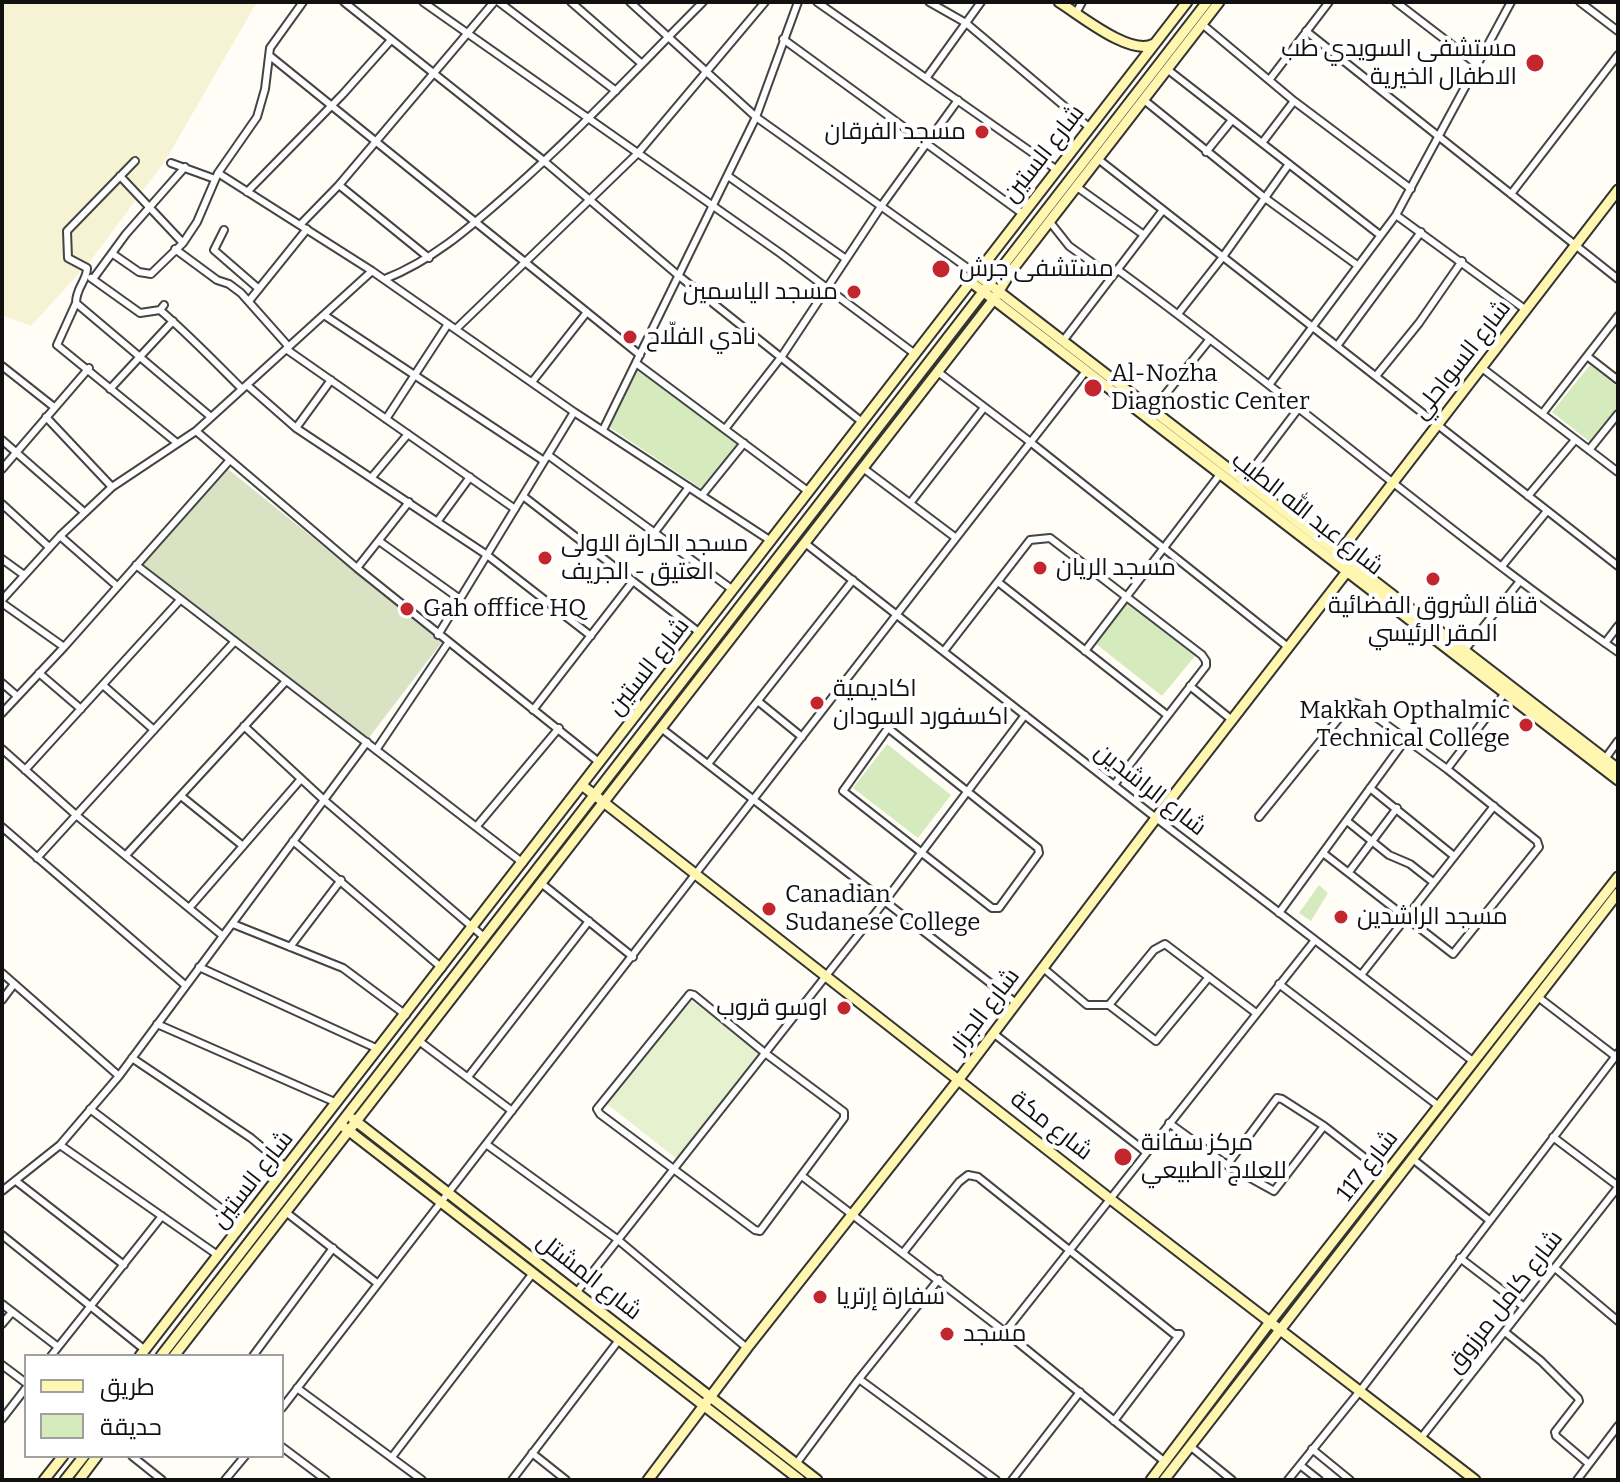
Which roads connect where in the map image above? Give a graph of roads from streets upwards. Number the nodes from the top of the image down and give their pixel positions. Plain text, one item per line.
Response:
1 (303, 2) edge
2 (344, 2) edge
3 (423, 2) edge
4 (494, 2) edge
5 (571, 2) edge
6 (630, 2) edge
7 (703, 2) edge
8 (765, 2) edge
9 (798, 2) edge
10 (817, 2) edge
11 (929, 2) edge
12 (981, 2) edge
13 (1059, 2) edge
14 (1082, 2) edge
15 (1187, 2) edge
16 (1207, 2) edge
17 (1219, 2) edge
18 (1329, 2) edge
19 (1396, 2) edge
20 (1511, 2) edge
21 (1580, 2) edge
22 (1076, 13) junction
23 (966, 23) junction
24 (1202, 24) junction
25 (1306, 31) junction
26 (1618, 31) edge
27 (468, 34) junction
28 (667, 38) junction
29 (783, 39) junction
30 (391, 40) junction
31 (1123, 42) junction
32 (1156, 43) junction
33 (1618, 55) edge
34 (270, 56) junction
35 (642, 64) junction
36 (1478, 65) junction
37 (1167, 69) junction
38 (1134, 71) junction
39 (705, 72) junction
40 (435, 74) junction
41 (927, 77) junction
42 (1270, 79) junction
43 (616, 91) junction
44 (958, 100) junction
45 (1144, 100) junction
46 (1294, 101) junction
47 (331, 105) junction
48 (756, 117) junction
49 (589, 119) junction
50 (1232, 120) junction
51 (1118, 126) junction
52 (1090, 128) junction
53 (1438, 136) junction
54 (375, 141) junction
55 (926, 143) junction
56 (1262, 143) junction
57 (1206, 152) junction
58 (638, 153) junction
59 (1098, 159) junction
60 (135, 161) dead end
61 (544, 161) junction
62 (171, 163) dead end
63 (1289, 164) junction
64 (185, 167) junction
65 (1057, 170) junction
66 (120, 176) junction
67 (217, 176) junction
68 (728, 176) junction
69 (339, 185) junction
70 (1077, 187) junction
71 (1411, 189) junction
72 (1618, 190) edge
73 (247, 192) junction
74 (1511, 194) junction
75 (1265, 198) junction
76 (590, 200) junction
77 (882, 205) junction
78 (713, 208) junction
79 (149, 209) junction
80 (1163, 210) junction
81 (1023, 214) junction
82 (1396, 215) junction
83 (476, 222) junction
84 (1050, 222) junction
85 (303, 227) junction
86 (224, 230) dead end
87 (1421, 232) junction
88 (1144, 235) junction
89 (1380, 235) junction
90 (183, 243) junction
91 (1576, 246) junction
92 (175, 249) junction
93 (113, 254) junction
94 (429, 258) junction
95 (1222, 258) junction
96 (846, 259) junction
97 (1462, 261) junction
98 (525, 262) junction
99 (1357, 265) junction
100 (1118, 270) junction
101 (372, 271) junction
102 (679, 276) junction
103 (90, 277) junction
104 (1112, 277) junction
105 (974, 278) junction
106 (385, 279) junction
107 (1618, 279) edge
108 (827, 288) junction
109 (987, 288) junction
110 (259, 289) junction
111 (997, 295) junction
112 (249, 301) junction
113 (76, 303) junction
114 (1526, 310) junction
115 (587, 312) junction
116 (1178, 314) junction
117 (324, 315) junction
118 (1618, 316) edge
119 (173, 321) junction
120 (448, 324) junction
121 (1312, 328) junction
122 (456, 329) junction
123 (1210, 339) junction
124 (1060, 345) junction
125 (1337, 346) junction
126 (287, 348) junction
127 (915, 354) junction
128 (640, 355) junction
129 (140, 356) junction
130 (782, 356) junction
131 (1587, 356) junction
132 (636, 363) junction
133 (2, 366) edge
134 (1089, 367) junction
135 (89, 368) junction
136 (1482, 368) junction
137 (938, 372) junction
138 (415, 375) junction
139 (1376, 376) junction
140 (331, 380) junction
141 (1618, 380) edge
142 (532, 382) junction
143 (1269, 385) junction
144 (245, 387) junction
145 (110, 389) junction
146 (897, 404) junction
147 (54, 407) junction
148 (983, 409) junction
149 (1298, 409) junction
150 (908, 411) junction
151 (1152, 411) junction
152 (574, 412) junction
153 (1542, 414) junction
154 (1618, 414) edge
155 (46, 417) junction
156 (211, 417) junction
157 (386, 419) junction
158 (862, 422) junction
159 (1438, 425) junction
160 (296, 428) junction
161 (725, 429) junction
162 (603, 430) junction
163 (196, 431) junction
164 (408, 434) junction
165 (2, 440) edge
166 (1575, 440) junction
167 (1029, 441) junction
168 (177, 443) junction
169 (744, 443) junction
170 (1589, 450) junction
171 (16, 453) junction
172 (546, 458) junction
173 (229, 461) junction
174 (863, 468) junction
175 (2, 469) edge
176 (1618, 472) edge
177 (1221, 473) junction
178 (372, 477) junction
179 (470, 477) junction
180 (1394, 482) junction
181 (1242, 484) junction
182 (112, 487) junction
183 (689, 487) junction
184 (809, 492) junction
185 (702, 495) junction
186 (523, 496) junction
187 (1528, 496) junction
188 (409, 502) junction
189 (911, 502) junction
190 (2, 504) edge
191 (515, 509) junction
192 (1547, 511) junction
193 (84, 512) junction
194 (437, 522) junction
195 (785, 523) junction
196 (655, 532) junction
197 (797, 532) junction
198 (60, 536) junction
199 (956, 538) junction
200 (379, 541) junction
201 (771, 541) junction
202 (805, 543) junction
203 (49, 547) junction
204 (1163, 549) junction
205 (487, 555) junction
206 (1336, 557) junction
207 (2, 559) edge
208 (136, 565) junction
209 (1502, 566) junction
210 (1618, 566) edge
211 (357, 568) junction
212 (1350, 568) junction
213 (24, 575) junction
214 (853, 580) junction
215 (633, 581) junction
216 (1520, 581) junction
217 (998, 582) junction
218 (117, 586) junction
219 (733, 590) junction
220 (1127, 596) junction
221 (460, 599) junction
222 (180, 600) junction
223 (2, 601) edge
224 (897, 615) junction
225 (1618, 626) edge
226 (700, 633) junction
227 (438, 635) junction
228 (591, 636) junction
229 (235, 641) junction
230 (448, 643) junction
231 (1605, 643) junction
232 (64, 647) junction
233 (1288, 647) junction
234 (707, 649) junction
235 (944, 651) junction
236 (1085, 651) junction
237 (1464, 651) junction
238 (1618, 652) edge
239 (717, 657) junction
240 (39, 673) junction
241 (286, 681) junction
242 (2, 683) edge
243 (104, 686) junction
244 (1190, 686) junction
245 (1505, 693) junction
246 (17, 696) junction
247 (759, 702) junction
248 (81, 709) junction
249 (533, 710) junction
250 (2, 713) edge
251 (1025, 715) junction
252 (1167, 715) junction
253 (1232, 720) junction
254 (244, 726) junction
255 (559, 728) junction
256 (661, 728) junction
257 (154, 730) junction
258 (1565, 734) junction
259 (802, 737) junction
260 (1406, 739) junction
261 (1618, 741) edge
262 (367, 742) junction
263 (2, 749) edge
264 (376, 750) junction
265 (1605, 759) junction
266 (600, 763) junction
267 (708, 764) junction
268 (1447, 769) junction
269 (1618, 769) edge
270 (25, 770) junction
271 (301, 779) junction
272 (1618, 780) edge
273 (1114, 785) junction
274 (583, 786) junction
275 (1370, 788) junction
276 (968, 791) junction
277 (594, 795) junction
278 (181, 796) junction
279 (324, 800) junction
280 (753, 800) junction
281 (604, 802) junction
282 (1494, 806) junction
283 (1397, 808) junction
284 (76, 815) junction
285 (1259, 817) dead end
286 (1156, 818) junction
287 (1347, 821) junction
288 (2, 827) edge
289 (476, 827) junction
290 (293, 841) junction
291 (1373, 841) junction
292 (243, 846) junction
293 (923, 852) junction
294 (1323, 853) junction
295 (127, 854) junction
296 (1454, 856) junction
297 (37, 858) junction
298 (523, 863) junction
299 (1349, 872) junction
300 (695, 875) junction
301 (1618, 877) edge
302 (341, 880) junction
303 (1433, 882) junction
304 (541, 883) junction
305 (1618, 893) edge
306 (885, 901) junction
307 (190, 907) junction
308 (1279, 913) junction
309 (1406, 917) junction
310 (589, 921) junction
311 (233, 924) junction
312 (473, 928) junction
313 (223, 936) junction
314 (484, 937) junction
315 (1315, 940) junction
316 (290, 947) junction
317 (458, 947) junction
318 (470, 956) junction
319 (633, 957) junction
320 (199, 967) junction
321 (1042, 967) junction
322 (442, 968) junction
323 (2, 973) edge
324 (1361, 975) junction
325 (825, 977) junction
326 (1209, 977) junction
327 (14, 984) junction
328 (1279, 984) junction
329 (185, 985) junction
330 (1538, 997) junction
331 (2, 1000) edge
332 (1016, 1003) junction
333 (1109, 1005) junction
334 (1256, 1013) junction
335 (406, 1015) junction
336 (157, 1024) junction
337 (993, 1033) junction
338 (419, 1041) junction
339 (380, 1049) junction
340 (765, 1053) junction
341 (977, 1054) junction
342 (1617, 1055) edge
343 (132, 1058) junction
344 (1474, 1062) junction
345 (119, 1076) junction
346 (468, 1077) junction
347 (959, 1079) junction
348 (1459, 1082) junction
349 (1468, 1089) junction
350 (975, 1091) junction
351 (338, 1103) junction
352 (1440, 1107) junction
353 (90, 1109) junction
354 (512, 1111) junction
355 (347, 1114) junction
356 (328, 1115) junction
357 (356, 1121) junction
358 (1169, 1123) junction
359 (340, 1124) junction
360 (1324, 1126) junction
361 (349, 1131) junction
362 (1553, 1137) junction
363 (486, 1144) junction
364 (60, 1145) junction
365 (1146, 1152) junction
366 (1414, 1160) junction
367 (1227, 1165) junction
368 (287, 1168) junction
369 (674, 1169) junction
370 (1387, 1175) junction
371 (802, 1176) junction
372 (16, 1181) junction
373 (1618, 1186) edge
374 (2, 1191) edge
375 (448, 1193) junction
376 (1109, 1198) junction
377 (442, 1203) junction
378 (287, 1213) junction
379 (851, 1215) junction
380 (162, 1216) junction
381 (1489, 1220) junction
382 (243, 1225) junction
383 (2, 1235) edge
384 (617, 1239) junction
385 (333, 1248) junction
386 (1067, 1251) junction
387 (903, 1253) junction
388 (219, 1256) junction
389 (1460, 1258) junction
390 (124, 1265) junction
391 (1555, 1268) junction
392 (234, 1270) junction
393 (533, 1273) junction
394 (939, 1279) junction
395 (377, 1283) junction
396 (576, 1293) junction
397 (2, 1304) edge
398 (92, 1305) junction
399 (1524, 1307) junction
400 (12, 1312) junction
401 (1618, 1321) edge
402 (1270, 1322) junction
403 (2, 1324) edge
404 (1280, 1330) junction
405 (1005, 1332) junction
406 (1505, 1332) junction
407 (619, 1340) junction
408 (58, 1347) junction
409 (747, 1348) junction
410 (143, 1353) edge
411 (53, 1354) edge
412 (163, 1354) edge
413 (175, 1354) edge
414 (254, 1354) edge
415 (2, 1365) edge
416 (859, 1379) junction
417 (24, 1383) edge
418 (24, 1388) edge
419 (297, 1388) junction
420 (1360, 1391) junction
421 (1080, 1392) junction
422 (18, 1398) junction
423 (24, 1402) edge
424 (708, 1402) junction
425 (284, 1405) edge
426 (2, 1419) edge
427 (1114, 1421) junction
428 (1618, 1426) edge
429 (1421, 1438) junction
430 (1190, 1446) junction
431 (284, 1448) edge
432 (1312, 1449) junction
433 (532, 1453) junction
434 (392, 1457) junction
435 (61, 1458) edge
436 (82, 1458) edge
437 (96, 1458) edge
438 (134, 1458) edge
439 (243, 1458) edge
440 (1165, 1462) junction
441 (796, 1464) junction
442 (1589, 1464) junction
443 (1300, 1465) junction
444 (44, 1480) edge
445 (65, 1480) edge
446 (79, 1480) edge
447 (162, 1480) edge
448 (225, 1480) edge
449 (326, 1480) edge
450 (422, 1480) edge
451 (512, 1480) edge
452 (566, 1480) edge
453 (648, 1480) edge
454 (800, 1480) edge
455 (817, 1480) edge
456 (996, 1480) edge
457 (1012, 1480) edge
458 (1151, 1480) edge
459 (1164, 1480) edge
460 (1232, 1480) edge
461 (1288, 1480) edge
462 (1319, 1480) edge
463 (1350, 1480) edge
464 (1475, 1480) edge
465 (1577, 1480) edge

1 - 34 street
2 - 30 street
3 - 27 street
4 - 27 street
4 - 43 street
5 - 35 street
6 - 28 street
7 - 28 street
8 - 39 street
9 - 29 street
10 - 41 street
11 - 23 street
12 - 23 street
13 - 22 street
14 - 22 street
15 - 32 street, شارع الستين
16 - 51 street, شارع الستين
17 - 24 street
18 - 25 street
19 - 36 street
20 - 36 street
21 - 26 street
22 - 31 street
23 - 41 street
23 - 52 street
24 - 37 street
24 - 42 street
25 - 42 street
25 - 53 street
27 - 40 street
27 - 49 street
28 - 35 street
28 - 39 street
29 - 48 street
29 - 55 street
30 - 40 street
30 - 47 street
31 - 32 street
31 - 38 street
32 - 38 street, شارع الستين
33 - 74 street
34 - 47 street
34 - 67 street
35 - 43 street
36 - 53 street
37 - 45 street
37 - 50 street
38 - 52 street, شارع الستين
39 - 48 street
39 - 58 street
40 - 54 street
40 - 61 street
41 - 44 street
42 - 46 street
43 - 49 street
44 - 55 street
44 - 65 street
45 - 51 street
45 - 57 street
46 - 56 street
46 - 71 street
47 - 54 street
47 - 73 street
48 - 68 street
48 - 77 street
49 - 58 street
49 - 61 street
50 - 56 street
50 - 57 street
51 - 59 street
51 - 109 street, شارع الستين
52 - 65 street, شارع الستين
53 - 71 street
53 - 74 street
54 - 69 street
54 - 83 street
55 - 77 street
55 - 81 street
56 - 63 street
57 - 75 street
58 - 76 street
58 - 78 street
59 - 70 street
59 - 80 street
60 - 66 street
61 - 76 street
61 - 83 street
62 - 64 street
63 - 75 street
63 - 89 street
64 - 67 street
64 - 79 street
65 - 81 street, شارع الستين
66 - 79 street
66 - 103 street
67 - 73 street
67 - 90 street
68 - 78 street
68 - 96 street
69 - 85 street
69 - 94 street
70 - 84 street
70 - 88 street
71 - 82 street
72 - 91 street, شارع السواحلي
73 - 85 street
74 - 91 street
75 - 95 street
75 - 99 street
76 - 98 street
76 - 102 street
77 - 96 street
77 - 105 street
78 - 102 street
78 - 108 street
79 - 90 street
79 - 93 street
80 - 88 street
80 - 95 street
81 - 105 street, شارع الستين
82 - 87 street
82 - 89 street
83 - 94 street
83 - 98 street
84 - 104 street
84 - 111 street
85 - 101 street
85 - 110 street
86 - 110 street
87 - 97 street
87 - 125 street
88 - 100 street
89 - 99 street
90 - 92 street
91 - 107 street
91 - 114 street, شارع السواحلي
92 - 93 street
92 - 112 street
93 - 103 street
94 - 106 street
95 - 116 street
95 - 121 street
96 - 108 street
97 - 114 street
97 - 139 street
98 - 115 street
98 - 122 street
99 - 121 street
100 - 104 street
100 - 116 street
101 - 106 street
101 - 117 street
102 - 128 street
102 - 130 street
103 - 113 street
103 - 119 street
104 - 124 street
105 - 109 street, شارع عبد الله الطيب
105 - 127 street, شارع الستين
106 - 120 street
108 - 127 street
108 - 130 street
109 - 111 street, شارع عبد الله الطيب
109 - 146 street, شارع الستين
110 - 112 street
111 - 124 street, شارع عبد الله الطيب
111 - 137 street
112 - 126 street
113 - 129 street
113 - 135 street
114 - 136 street, شارع السواحلي
115 - 128 street
115 - 142 street
116 - 123 street
117 - 126 street
117 - 138 street
118 - 131 street
119 - 129 street
119 - 144 street
120 - 122 street
120 - 138 street
121 - 125 street
121 - 143 street
122 - 142 street
123 - 143 street
123 - 151 street
124 - 134 street, شارع عبد الله الطيب
125 - 139 street
126 - 140 street
126 - 144 street
127 - 158 street, شارع الستين
128 - 132 street
129 - 145 street
129 - 156 street
130 - 158 street
130 - 161 street
131 - 141 street
131 - 153 street
132 - 161 street
132 - 162 street
133 - 147 street
134 - 151 street, شارع عبد الله الطيب
134 - 167 street
134 - 177 street, شارع عبد الله الطيب
135 - 145 street
135 - 147 street
136 - 153 street
136 - 159 street, شارع السواحلي
137 - 148 street
137 - 150 street
138 - 157 street
138 - 172 street
139 - 159 street
140 - 157 street
140 - 160 street
142 - 152 street
143 - 149 street
144 - 156 street
144 - 160 street
145 - 168 street
146 - 150 street
146 - 197 street, شارع الستين
147 - 155 street
148 - 167 street
148 - 189 street
149 - 180 street
149 - 181 street
150 - 174 street
151 - 181 street, شارع عبد الله الطيب
152 - 162 street
152 - 172 street
153 - 166 street
154 - 170 street
155 - 171 street
155 - 182 street
156 - 163 street
157 - 164 street
158 - 184 street, شارع الستين
159 - 180 street, شارع السواحلي
159 - 187 street
160 - 178 street
161 - 169 street
162 - 183 street
163 - 168 street
163 - 173 street
164 - 178 street
164 - 179 street
165 - 171 street
166 - 170 street
166 - 187 street
167 - 199 street
167 - 204 street
168 - 182 street
169 - 184 street
169 - 185 street
170 - 176 street
171 - 175 street
171 - 193 street
172 - 186 street
172 - 196 street
173 - 208 street
173 - 211 street
174 - 189 street
174 - 202 street
177 - 181 street, شارع عبد الله الطيب
177 - 204 street
178 - 188 street
179 - 191 street
179 - 194 street
180 - 206 street, شارع السواحلي
180 - 209 street
181 - 206 street, شارع عبد الله الطيب
182 - 193 street
183 - 185 street
183 - 196 street
184 - 195 street, شارع الستين
185 - 201 street
186 - 191 street
186 - 215 street
187 - 192 street
188 - 194 street
188 - 200 street
189 - 199 street
190 - 203 street
191 - 205 street
192 - 209 street
192 - 210 street
193 - 198 street
194 - 205 street
195 - 197 street
195 - 201 street, شارع الستين
196 - 219 street
197 - 234 street, شارع الستين
198 - 203 street
198 - 218 street
199 - 224 street
200 - 211 street
200 - 221 street
201 - 219 street, شارع الستين
202 - 214 street, شارع الراشدين
202 - 239 street
203 - 213 street
204 - 220 street
204 - 233 street
205 - 221 street
205 - 228 street
206 - 212 street, شارع عبد الله الطيب
207 - 213 street
208 - 218 street
208 - 222 street
209 - 216 street
211 - 227 street
212 - 233 street, شارع الجزار
212 - 237 street, شارع عبد الله الطيب
212 - 245 street, شارع عبد الله الطيب
213 - 223 street
214 - 224 street, شارع الراشدين
214 - 247 street
215 - 226 street
215 - 228 street
216 - 231 street
216 - 237 street
217 - 220 street
217 - 235 street
217 - 236 street
218 - 232 street
219 - 226 street, شارع الستين
220 - 236 street
220 - 244 street
221 - 227 street
222 - 229 street
222 - 243 street
223 - 232 street
224 - 235 street, شارع الراشدين
224 - 259 street
225 - 231 street
226 - 266 street, شارع الستين
227 - 230 street
228 - 249 street
229 - 241 street
229 - 257 street
230 - 249 street
230 - 264 street
231 - 238 street
232 - 240 street
233 - 253 street, شارع الجزار
234 - 239 street
234 - 277 street, شارع الستين
235 - 251 street, شارع الراشدين
236 - 252 street
237 - 258 street, شارع عبد الله الطيب
239 - 256 street
240 - 246 street
240 - 248 street
241 - 254 street
241 - 262 street
242 - 246 street
243 - 248 street
243 - 257 street
244 - 252 street
244 - 253 street
245 - 258 street, شارع عبد الله الطيب
245 - 268 street
246 - 250 street
247 - 259 street
247 - 267 street
248 - 270 street
249 - 255 street
251 - 273 street, شارع الراشدين
251 - 276 street
252 - 273 street
253 - 286 street, شارع الجزار
254 - 271 street
254 - 278 street
255 - 266 street
255 - 289 street
256 - 267 street
256 - 281 street
257 - 284 street
258 - 265 street, شارع عبد الله الطيب
258 - 272 street, شارع عبد الله الطيب
259 - 280 street
260 - 268 street
260 - 275 street
260 - 285 street
261 - 265 street
262 - 264 street
262 - 279 street
263 - 270 street
264 - 289 street
265 - 269 street, شارع عبد الله الطيب
266 - 274 street, شارع الستين
267 - 280 street
268 - 282 street
270 - 284 street
271 - 279 street
271 - 292 street
273 - 286 street, شارع الراشدين
274 - 277 street, شارع مكة
274 - 298 street, شارع الستين
275 - 283 street
275 - 287 street
276 - 293 street
276 - 293 street
276 - 293 street
277 - 281 street, شارع مكة
277 - 314 street, شارع الستين
278 - 292 street
278 - 295 street
279 - 290 street
279 - 312 street
280 - 300 street
280 - 306 street
281 - 300 street, شارع مكة
281 - 304 street
282 - 296 street
282 - 309 street
283 - 291 street
283 - 296 street
284 - 295 street
284 - 297 street
286 - 308 street, شارع الراشدين
286 - 321 street, شارع الجزار
287 - 291 street
287 - 294 street
288 - 297 street
289 - 298 street
290 - 302 street
290 - 311 street
291 - 299 street
291 - 303 street
292 - 307 street
293 - 306 street
294 - 299 street
294 - 308 street
295 - 307 street
296 - 303 street
297 - 329 street
298 - 312 street, شارع الستين
299 - 309 street
300 - 319 street
300 - 325 street, شارع مكة
301 - 344 street, شارع 117
302 - 316 street
302 - 322 street
303 - 309 street
304 - 310 street
304 - 338 street
305 - 330 street, شارع 117
306 - 325 street
306 - 332 street
307 - 313 street
308 - 315 street, شارع الراشدين
309 - 324 street
310 - 319 street
310 - 346 street
311 - 313 street
311 - 316 street
312 - 314 street
312 - 317 street, شارع الستين
313 - 320 street
314 - 318 street, شارع الستين
315 - 324 street, شارع الراشدين
315 - 328 street
316 - 335 street
317 - 318 street
317 - 322 street, شارع الستين
318 - 355 street, شارع الستين
319 - 354 street
320 - 329 street
320 - 339 street
321 - 332 street, شارع الجزار
321 - 333 street
322 - 335 street, شارع الستين
323 - 327 street
324 - 344 street, شارع الراشدين
325 - 340 street
325 - 347 street, شارع مكة
326 - 333 street
326 - 333 street
326 - 334 street
327 - 331 street
327 - 345 street
328 - 334 street
328 - 352 street
329 - 336 street
330 - 342 street
330 - 349 street, شارع 117
332 - 337 street, شارع الجزار
334 - 358 street
335 - 339 street, شارع الستين
336 - 343 street
336 - 351 street
337 - 341 street, شارع الجزار
337 - 365 street
338 - 346 street
338 - 357 street
339 - 351 street, شارع الستين
340 - 369 street
340 - 369 street
340 - 371 street
341 - 347 street, شارع الجزار
341 - 350 street
342 - 362 street
343 - 345 street
343 - 368 street
344 - 348 street, شارع 117
345 - 353 street
346 - 354 street
347 - 350 street, شارع مكة
347 - 379 street, شارع الجزار
348 - 349 street
348 - 352 street, شارع 117
349 - 366 street, شارع 117
350 - 376 street, شارع مكة
351 - 355 street, شارع المشتل
351 - 356 street, شارع الستين
352 - 370 street, شارع 117
353 - 364 street
353 - 382 street
354 - 363 street
355 - 357 street, شارع المشتل
355 - 359 street, شارع الستين
356 - 359 street, شارع المشتل
356 - 368 street, شارع الستين
357 - 361 street
357 - 375 street, شارع المشتل
358 - 365 street
358 - 367 street
359 - 361 street, شارع المشتل
359 - 392 street, شارع الستين
360 - 367 street
360 - 367 street
360 - 370 street
361 - 377 street, شارع المشتل
361 - 378 street
362 - 373 street
362 - 381 street
363 - 375 street
363 - 384 street
364 - 372 street
364 - 380 street
365 - 376 street
366 - 381 street
366 - 404 street, شارع 117
368 - 382 street, شارع الستين
369 - 371 street
369 - 384 street
370 - 402 street, شارع 117
371 - 379 street
372 - 374 street
372 - 390 street
373 - 391 street, شارع كامل مرزوق
375 - 377 street
375 - 396 street, شارع المشتل
376 - 386 street
376 - 402 street, شارع مكة
377 - 393 street, شارع المشتل
377 - 395 street
378 - 385 street
378 - 392 street
379 - 387 street
379 - 409 street, شارع الجزار
380 - 388 street
380 - 390 street
381 - 389 street
382 - 388 street, شارع الستين
383 - 398 street
384 - 396 street
384 - 409 street
385 - 395 street
385 - 414 street
386 - 387 street
386 - 405 street
386 - 427 street
387 - 394 street
388 - 410 street, شارع الستين
389 - 399 street
389 - 420 street
390 - 398 street
391 - 399 street, شارع كامل مرزوق
391 - 401 street
392 - 412 street, شارع الستين
392 - 413 street
393 - 407 street, شارع المشتل
393 - 434 street
394 - 405 street
394 - 416 street
395 - 419 street
396 - 424 street, شارع المشتل
397 - 400 street
398 - 408 street
398 - 410 street
399 - 406 street, شارع كامل مرزوق
400 - 403 street
400 - 408 street
402 - 404 street, شارع مكة
402 - 440 street, شارع 117
404 - 420 street, شارع مكة
404 - 430 street, شارع 117
405 - 421 street
406 - 429 street, شارع كامل مرزوق
406 - 442 street
407 - 424 street, شارع المشتل
407 - 433 street
408 - 411 street
409 - 424 street, شارع الجزار
415 - 417 street
416 - 441 street
416 - 456 street
418 - 422 street
419 - 425 street
419 - 434 street
420 - 429 street, شارع مكة
420 - 432 street
421 - 427 street
421 - 457 street
422 - 423 street
422 - 426 street
424 - 441 street, شارع المشتل
424 - 453 street, شارع الجزار
424 - 454 street, شارع المشتل
427 - 440 street
428 - 442 street
429 - 464 street, شارع مكة
430 - 459 street, شارع 117
430 - 460 street
431 - 449 street
432 - 443 street
432 - 463 street
433 - 451 street
433 - 452 street
434 - 450 street
435 - 444 street
436 - 445 street
437 - 446 street
438 - 447 street
439 - 448 street
440 - 458 street, شارع 117
441 - 455 street, شارع المشتل
442 - 465 street
443 - 461 street
443 - 462 street

